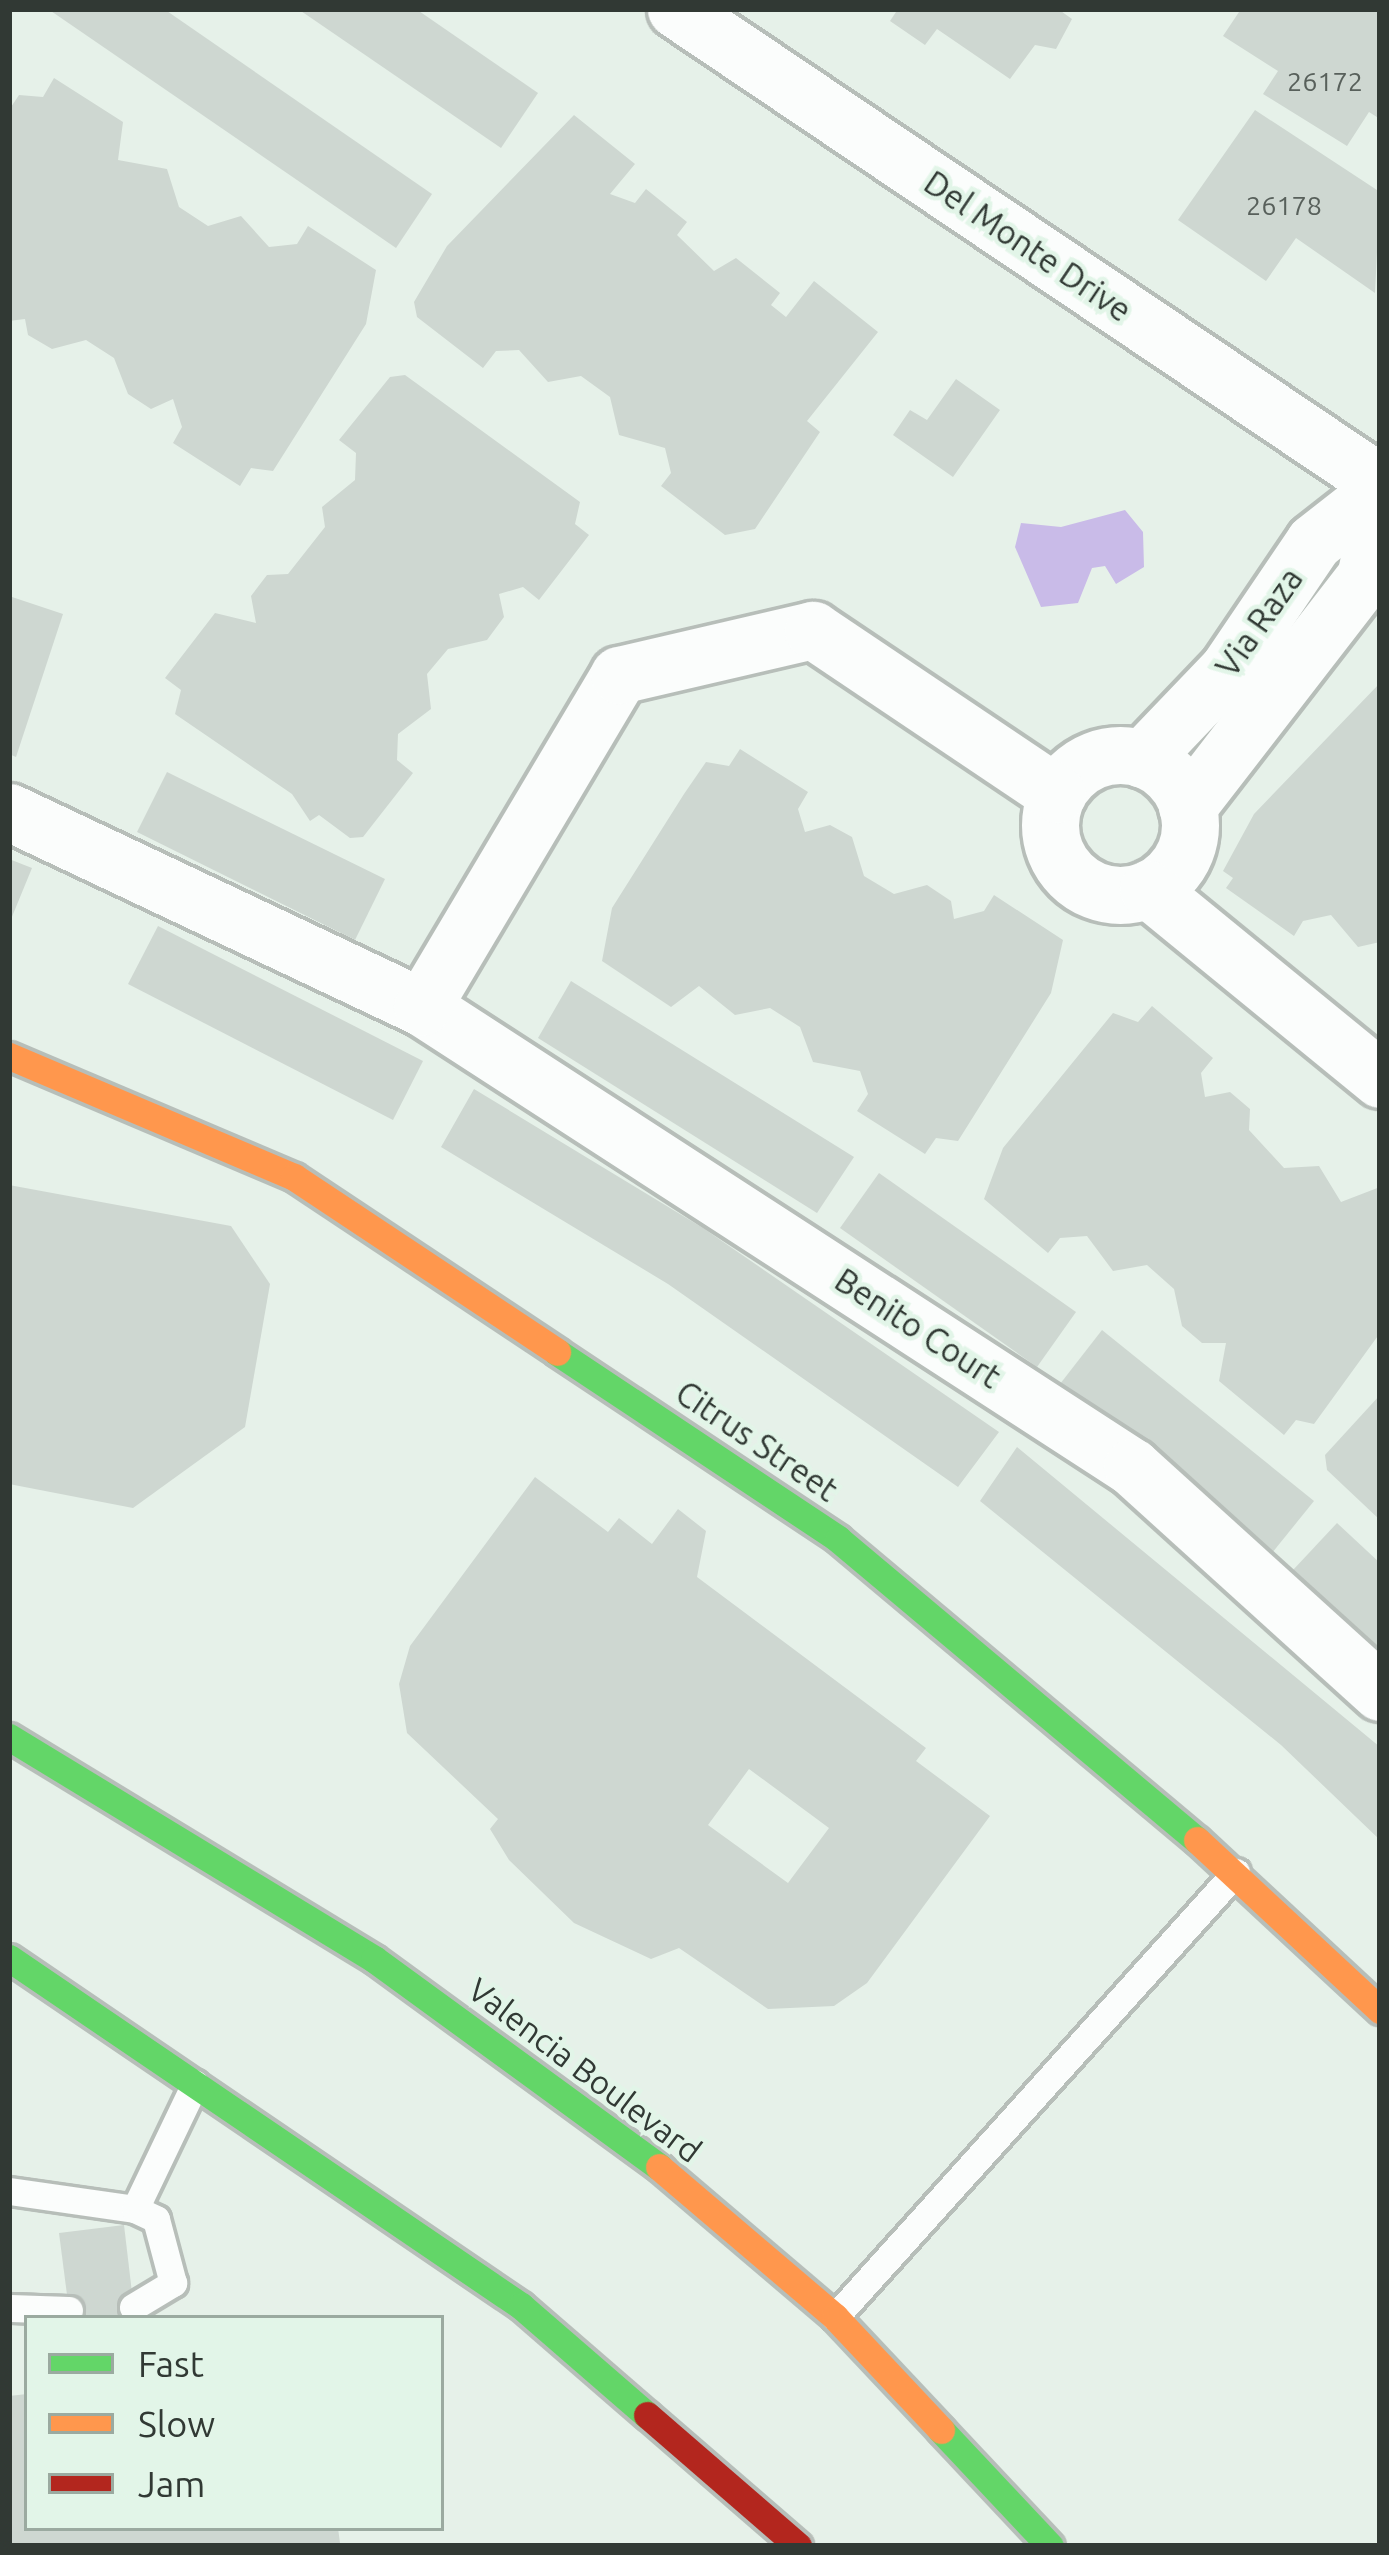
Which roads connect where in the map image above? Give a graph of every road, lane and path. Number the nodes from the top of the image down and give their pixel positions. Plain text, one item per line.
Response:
1 (682, 10) edge
2 (1380, 486) edge
3 (1380, 508) edge
4 (1142, 759) junction
5 (1058, 794) junction
6 (1187, 807) junction
7 (9, 812) edge
8 (1148, 890) junction
9 (422, 1007) junction
10 (9, 1056) edge
11 (1380, 1078) edge
12 (1380, 1691) edge
13 (9, 1737) edge
14 (1236, 1871) junction
15 (9, 1958) edge
16 (1380, 2010) edge
17 (198, 2077) junction
18 (9, 2191) edge
19 (134, 2209) junction
20 (134, 2307) dead end
21 (9, 2308) edge
22 (69, 2311) dead end
23 (835, 2317) junction
24 (799, 2546) edge
25 (1050, 2546) edge

1 - 2 street, Del Monte Drive
2 - 4 street, Via Raza
3 - 6 street, Via Raza
4 - 5 street
4 - 6 street
5 - 8 street
5 - 9 street
6 - 8 street
7 - 9 street, Benito Court
8 - 11 street
9 - 12 street, Benito Court
10 - 14 main road, Citrus Street
13 - 23 main road, Valencia Boulevard
14 - 16 main road, Citrus Street
14 - 23 lane
15 - 17 main road
17 - 19 lane
17 - 24 main road
18 - 19 lane
19 - 20 lane
21 - 22 lane
23 - 25 main road, Valencia Boulevard

